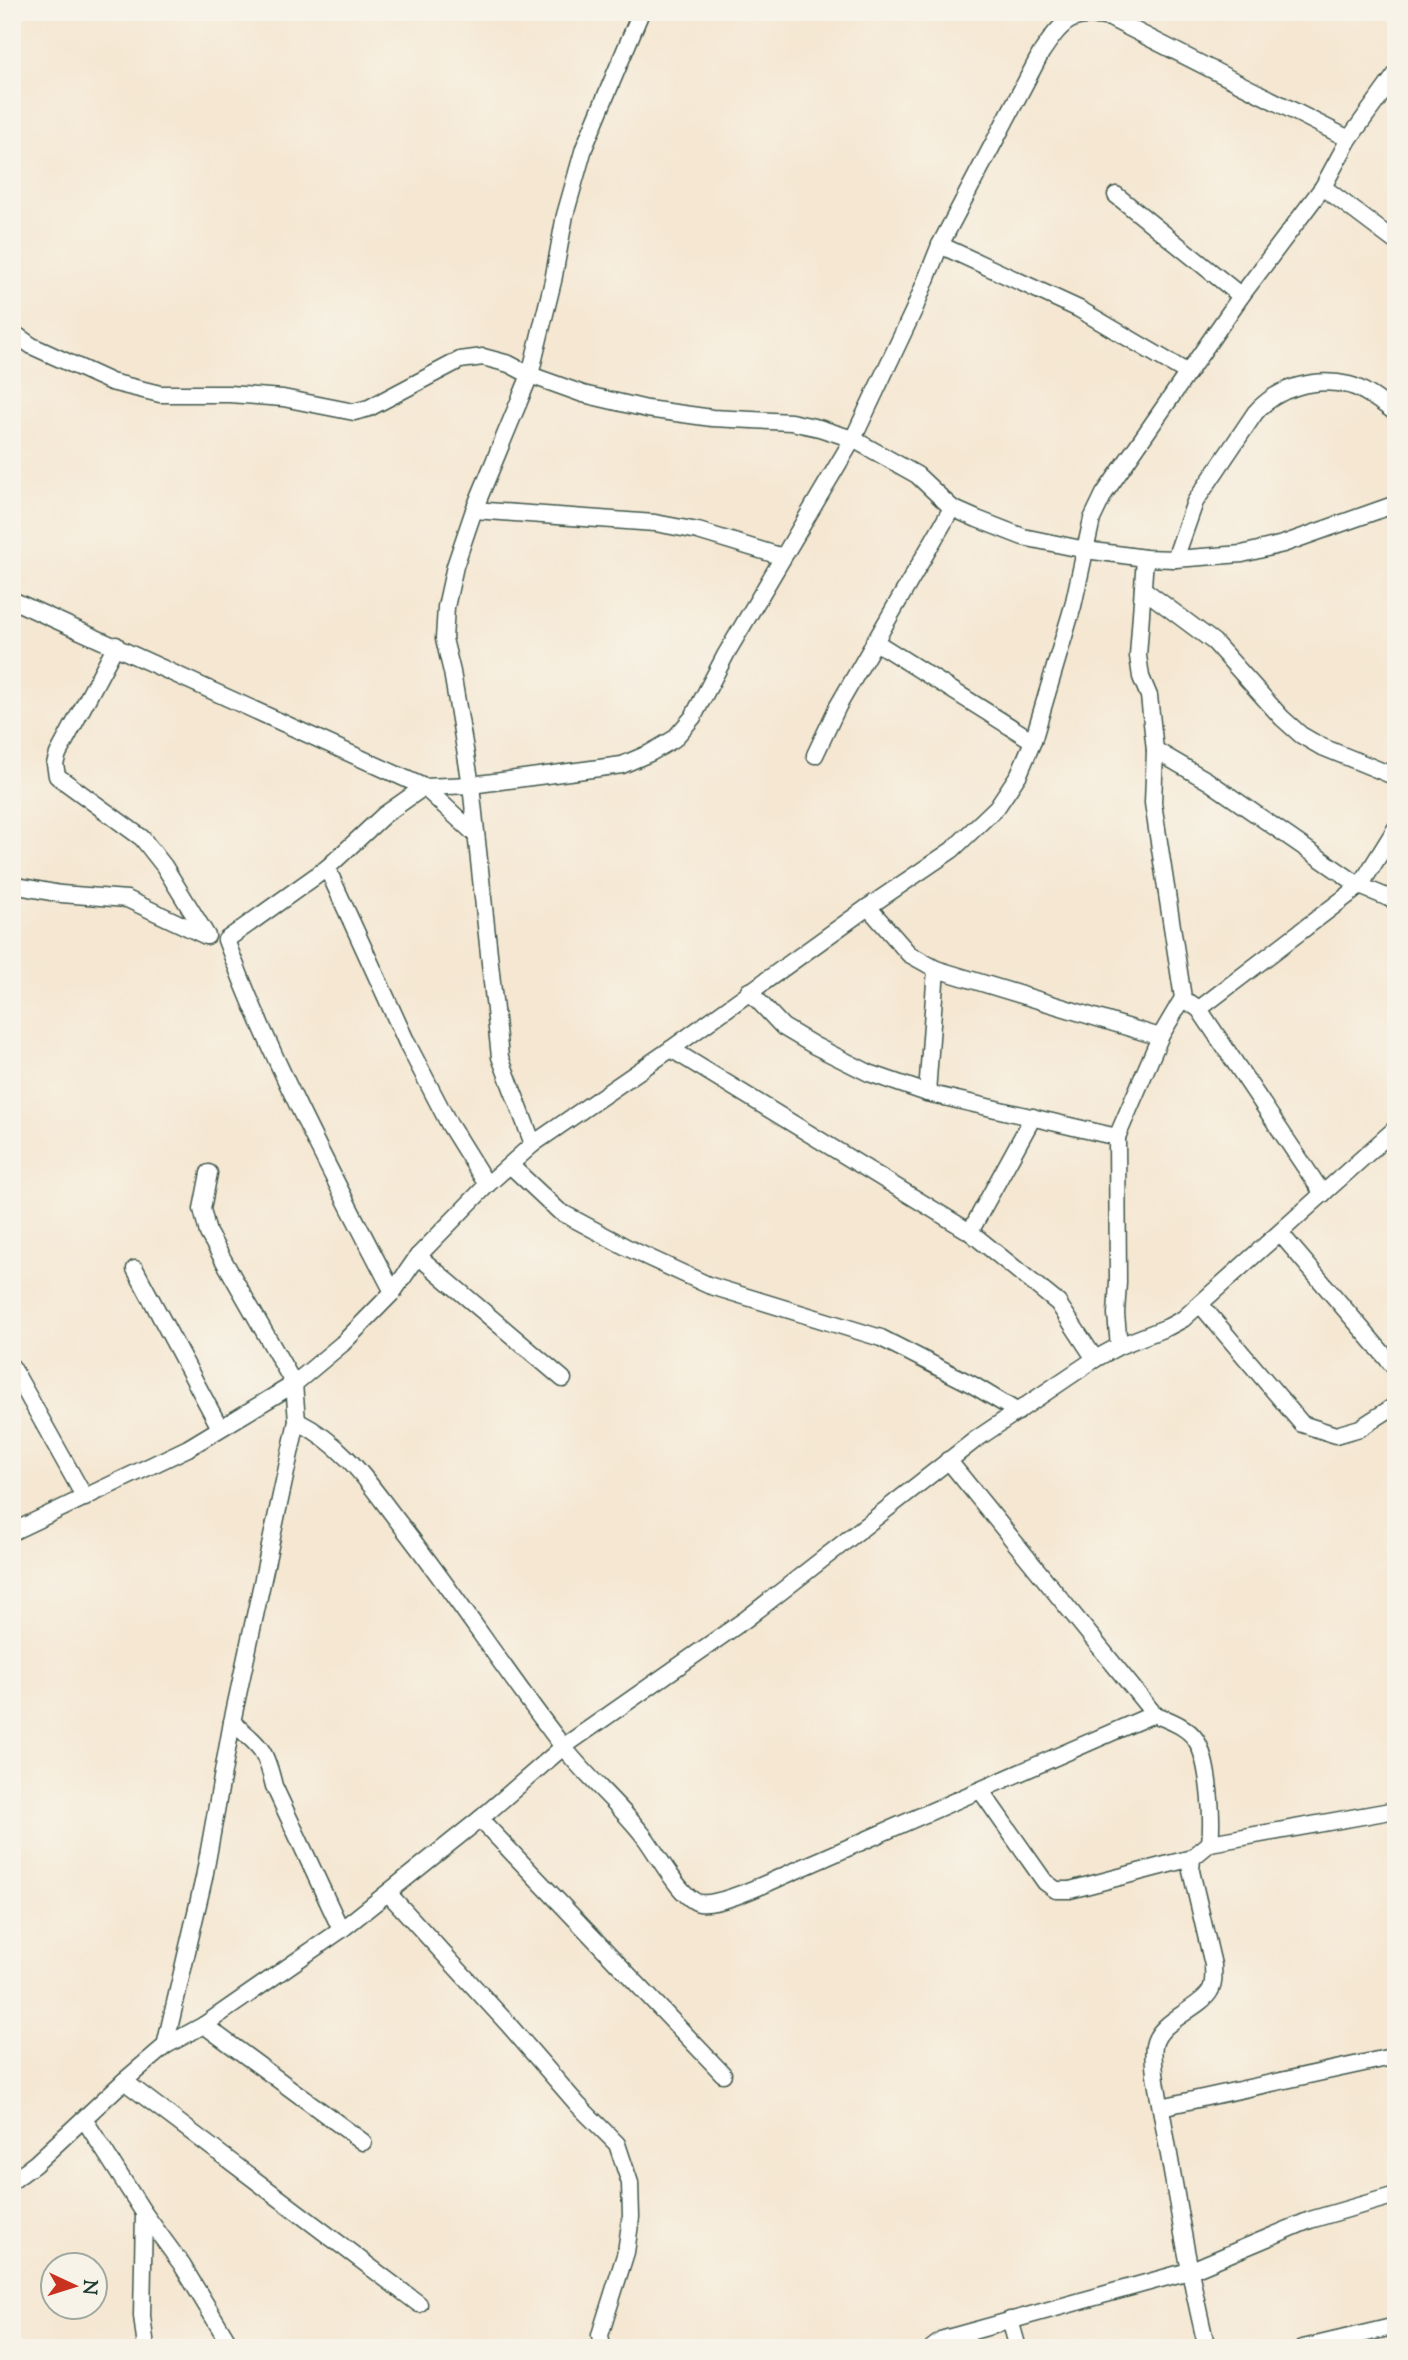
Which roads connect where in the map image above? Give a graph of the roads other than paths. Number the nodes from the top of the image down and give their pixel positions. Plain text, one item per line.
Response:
1 (641, 12) edge
2 (1396, 74) edge
3 (1349, 139) junction
4 (1323, 187) junction
5 (1116, 195) dead end
6 (1396, 242) edge
7 (940, 245) junction
8 (1241, 296) junction
9 (12, 332) edge
10 (1188, 373) junction
11 (530, 375) junction
12 (1396, 413) edge
13 (853, 439) junction
14 (1396, 504) edge
15 (952, 508) junction
16 (474, 510) junction
17 (1086, 550) junction
18 (783, 557) junction
19 (1145, 558) junction
20 (1174, 559) junction
21 (1143, 589) junction
22 (13, 601) edge
23 (874, 641) junction
24 (116, 645) junction
25 (1032, 741) junction
26 (1154, 750) junction
27 (815, 755) dead end
28 (1396, 777) edge
29 (471, 785) junction
30 (424, 787) junction
31 (1396, 828) edge
32 (475, 834) junction
33 (327, 868) junction
34 (12, 885) edge
35 (1360, 886) junction
36 (1396, 901) edge
37 (868, 907) junction
38 (207, 936) junction
39 (226, 940) junction
40 (936, 969) junction
41 (748, 991) junction
42 (1182, 998) junction
43 (1199, 1009) junction
44 (1160, 1037) junction
45 (671, 1049) junction
46 (927, 1093) junction
47 (1033, 1117) junction
48 (1396, 1128) edge
49 (1117, 1137) junction
50 (533, 1144) junction
51 (510, 1165) junction
52 (209, 1173) dead end
53 (487, 1185) junction
54 (1323, 1194) junction
55 (970, 1231) junction
56 (1280, 1233) junction
57 (418, 1255) junction
58 (135, 1269) dead end
59 (393, 1292) junction
60 (1200, 1304) junction
61 (1119, 1346) junction
62 (1095, 1359) junction
63 (12, 1367) edge
64 (1396, 1369) edge
65 (563, 1379) dead end
66 (294, 1384) junction
67 (1396, 1405) edge
68 (1018, 1412) junction
69 (297, 1421) junction
70 (220, 1428) junction
71 (948, 1460) junction
72 (85, 1498) junction
73 (12, 1532) edge
74 (1154, 1714) junction
75 (232, 1722) junction
76 (563, 1747) junction
77 (981, 1791) junction
78 (1396, 1810) edge
79 (480, 1819) junction
80 (1210, 1843) junction
81 (1192, 1858) junction
82 (388, 1893) junction
83 (341, 1930) junction
84 (204, 2025) junction
85 (165, 2046) junction
86 (1396, 2056) edge
87 (723, 2074) dead end
88 (124, 2081) junction
89 (1161, 2107) junction
90 (84, 2119) junction
91 (363, 2142) dead end
92 (12, 2181) edge
93 (1396, 2195) edge
94 (144, 2213) junction
95 (1189, 2271) junction
96 (419, 2304) dead end
97 (1010, 2320) junction
98 (1396, 2326) edge
99 (146, 2348) edge
100 (232, 2348) edge
101 (602, 2348) edge
102 (932, 2348) edge
103 (1018, 2348) edge
104 (1207, 2348) edge
105 (1303, 2348) edge

1 - 11 street
2 - 3 street
3 - 4 street
3 - 7 street
4 - 6 street
4 - 8 street
5 - 8 street
7 - 10 street
7 - 13 street
8 - 10 street
9 - 11 street
10 - 17 street
11 - 13 street
11 - 16 street
12 - 20 street
13 - 15 street
13 - 18 street
14 - 20 street
15 - 17 street
15 - 23 street
16 - 18 street
16 - 29 street
17 - 19 street
17 - 25 street
18 - 29 street
19 - 20 street
19 - 21 street
21 - 26 street
21 - 28 street
22 - 24 street
23 - 25 street
23 - 27 street
24 - 30 street
24 - 38 street
25 - 37 street
26 - 35 street
26 - 42 street
29 - 30 street
29 - 32 street
30 - 32 street
30 - 33 street
31 - 35 street
32 - 50 street
33 - 39 street
33 - 53 street
34 - 38 street
35 - 36 street
35 - 43 street
37 - 40 street
37 - 41 street
38 - 39 street
39 - 59 street
40 - 44 street
40 - 46 street
41 - 45 street
41 - 46 street
42 - 43 street
42 - 44 street
43 - 54 street
44 - 49 street
45 - 50 street
45 - 55 street
46 - 47 street
47 - 49 street
47 - 55 street
48 - 54 street
49 - 61 street
50 - 51 street
51 - 53 street
51 - 68 street
52 - 66 street
53 - 57 street
54 - 56 street
55 - 62 street
56 - 60 street
56 - 64 street
57 - 59 street
57 - 65 street
58 - 70 street
59 - 66 street
60 - 61 street
60 - 67 street
61 - 62 street
62 - 68 street
63 - 72 street
66 - 69 street
66 - 70 street
68 - 71 street
69 - 75 street
69 - 76 street
70 - 72 street
71 - 74 street
71 - 76 street
72 - 73 street
74 - 77 street
74 - 80 street
75 - 83 street
75 - 85 street
76 - 77 street
76 - 79 street
77 - 81 street
78 - 80 street
79 - 82 street
79 - 87 street
80 - 81 street
81 - 89 street
82 - 83 street
82 - 101 street
83 - 84 street
84 - 85 street
84 - 91 street
85 - 88 street
86 - 89 street
88 - 90 street
88 - 96 street
89 - 95 street
90 - 92 street
90 - 94 street
93 - 95 street
94 - 99 street
94 - 100 street
95 - 97 street
95 - 104 street
97 - 102 street
97 - 103 street
98 - 105 street

